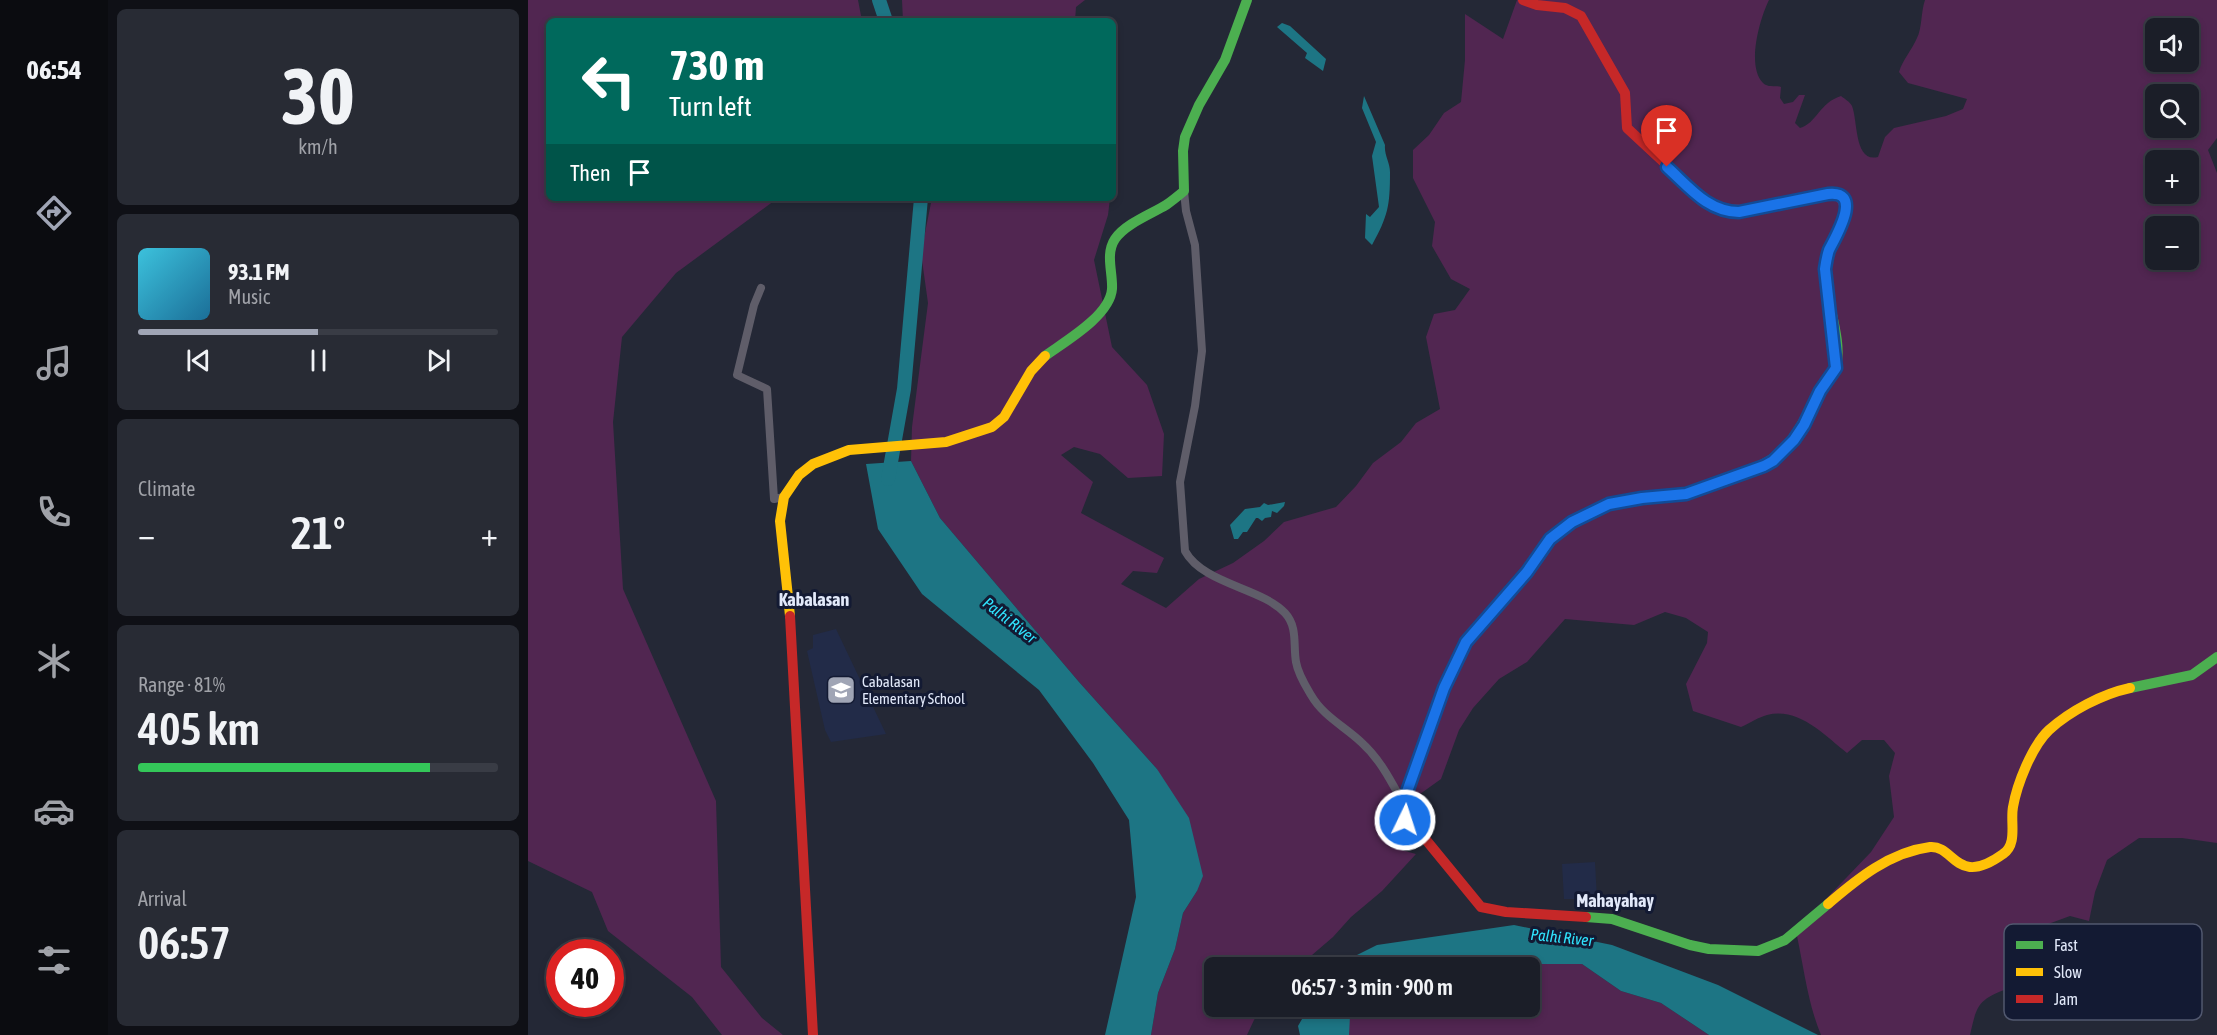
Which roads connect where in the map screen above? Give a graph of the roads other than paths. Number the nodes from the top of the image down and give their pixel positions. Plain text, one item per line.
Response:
1 (1246, 0) edge
2 (1523, 0) edge
3 (1184, 191) junction
4 (761, 288) dead end
5 (784, 497) junction
6 (2217, 657) edge
7 (1403, 803) junction
8 (813, 1035) edge

1 - 3 street
2 - 7 street
3 - 5 street
3 - 7 street
4 - 5 street
5 - 8 street
6 - 7 street

